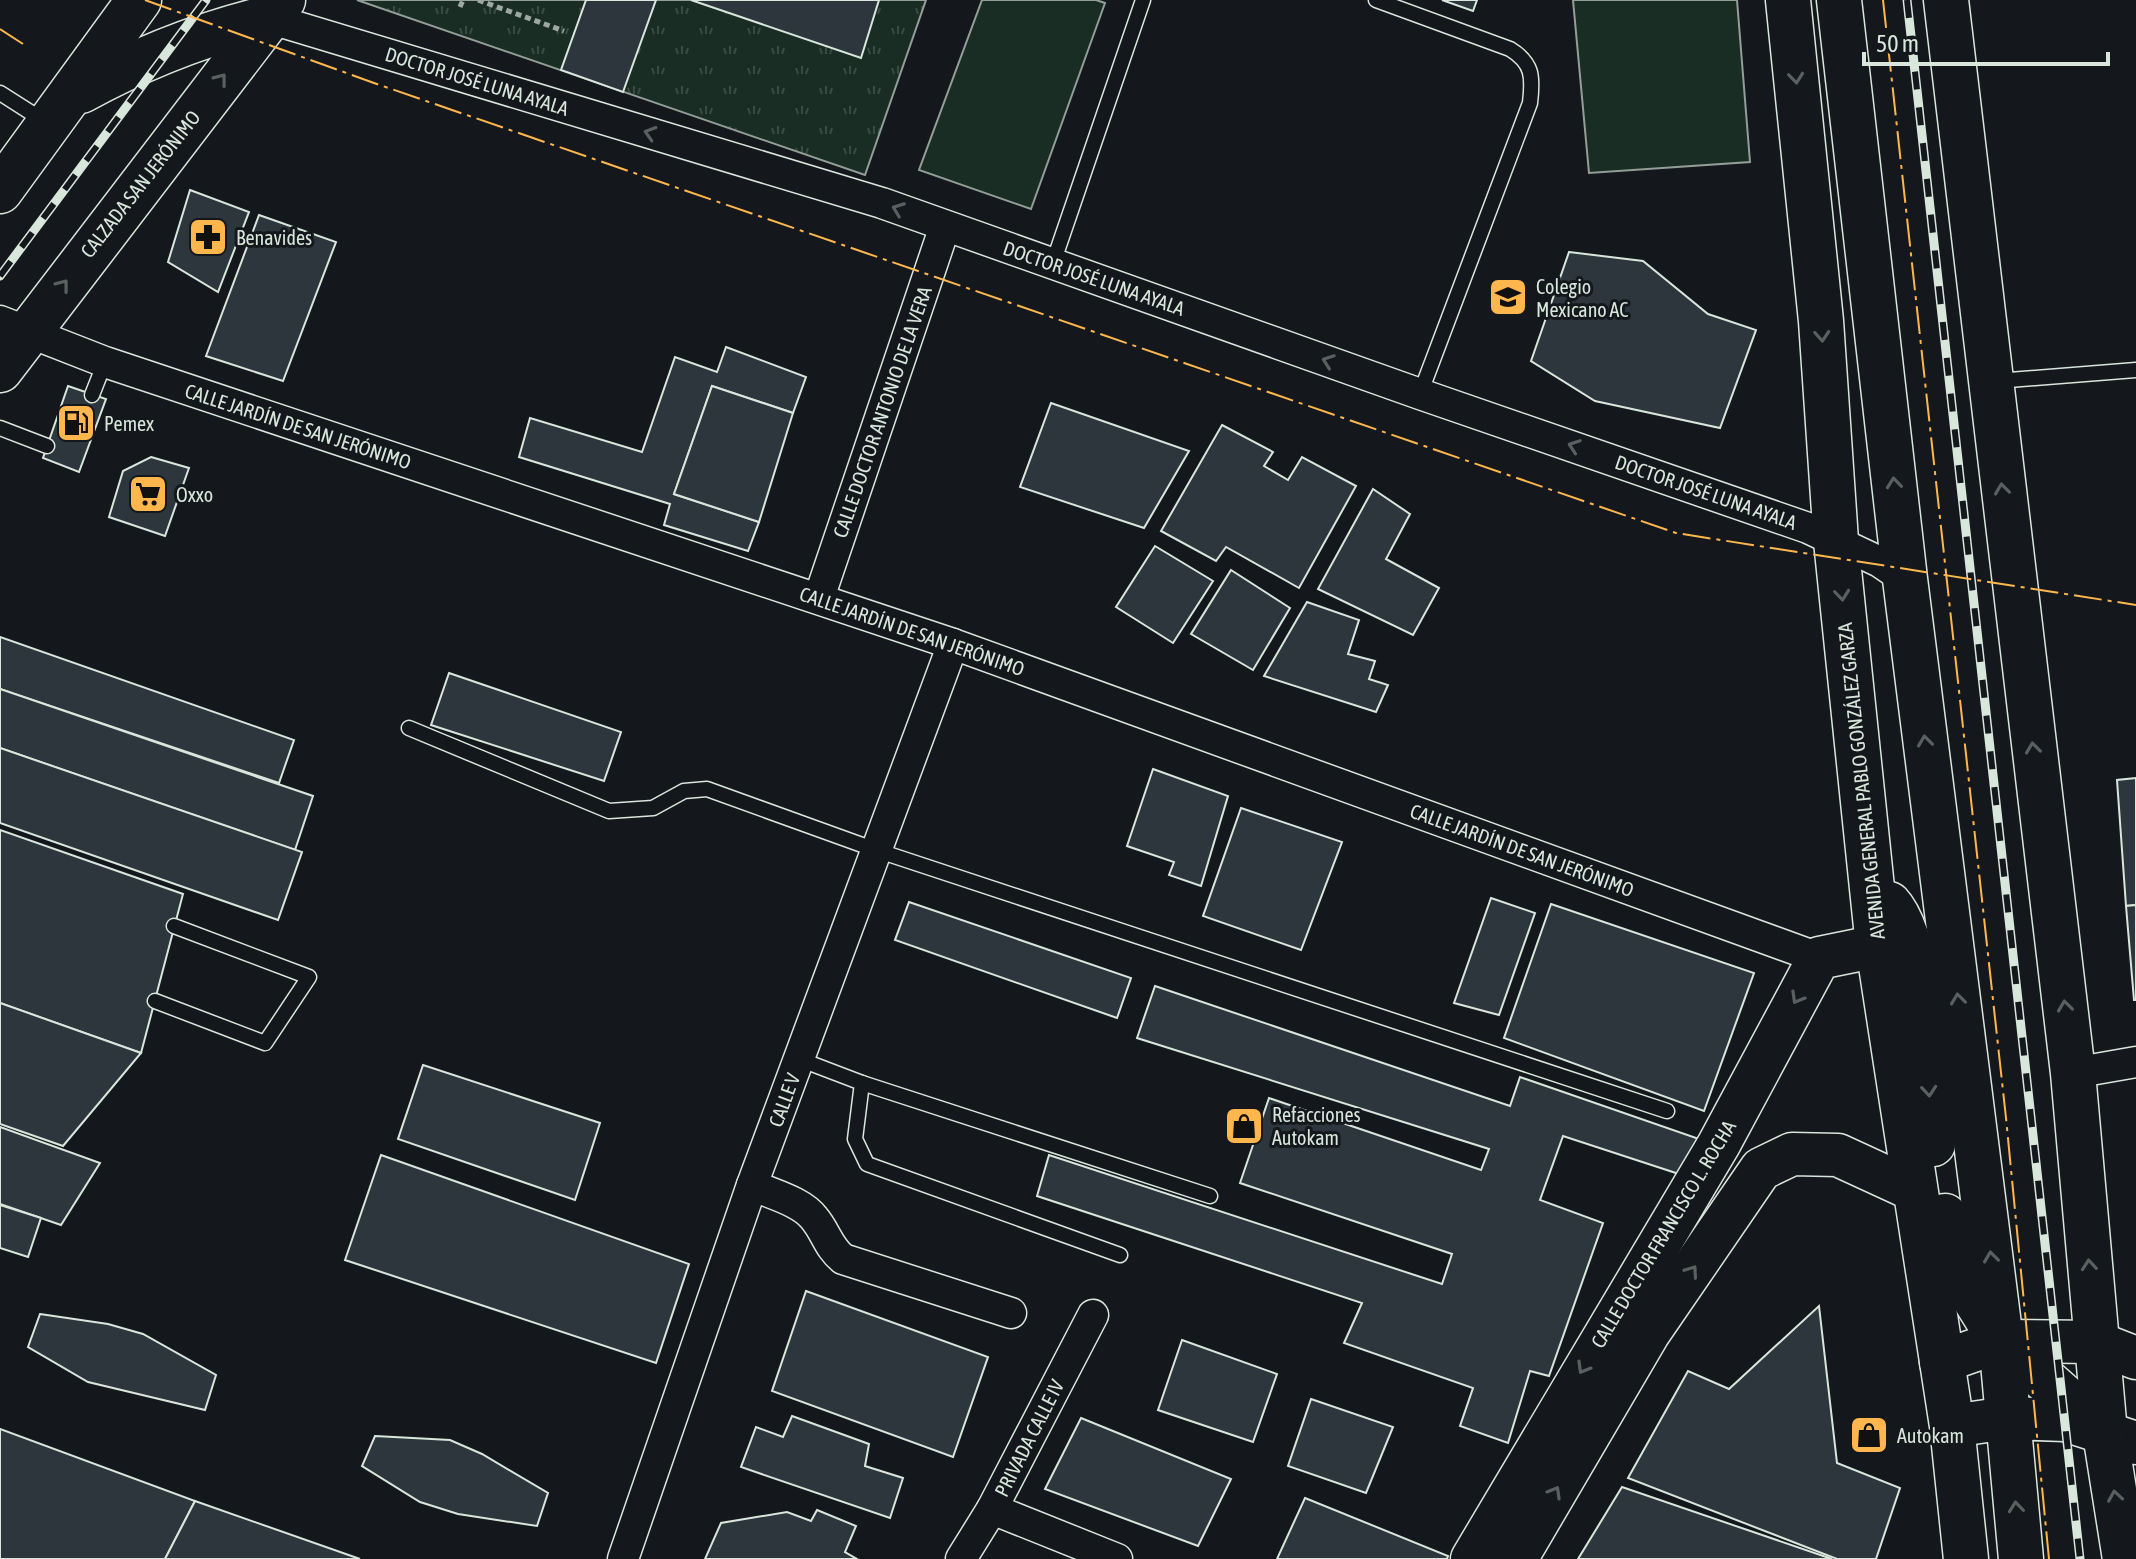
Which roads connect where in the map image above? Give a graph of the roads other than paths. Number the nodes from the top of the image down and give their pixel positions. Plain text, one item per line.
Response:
1 (139, 0) edge
2 (1143, 0) edge
3 (1376, 0) edge
4 (1788, 0) edge
5 (1839, 0) edge
6 (1946, 0) edge
7 (275, 9) edge
8 (0, 93) edge
9 (59, 110) junction
10 (0, 191) edge
11 (945, 226) junction
12 (1053, 263) junction
13 (13, 326) edge
14 (105, 362) junction
15 (0, 370) edge
16 (2136, 370) edge
17 (1989, 382) junction
18 (1420, 394) junction
19 (92, 395) dead end
20 (0, 428) edge
21 (47, 446) dead end
22 (1836, 541) junction
23 (1905, 579) junction
24 (819, 598) junction
25 (953, 644) junction
26 (409, 728) dead end
27 (876, 850) junction
28 (1872, 887) junction
29 (174, 926) dead end
30 (1878, 946) junction
31 (1819, 958) junction
32 (155, 1001) dead end
33 (799, 1059) junction
34 (2136, 1062) edge
35 (2073, 1073) junction
36 (862, 1083) junction
37 (1667, 1111) dead end
38 (1719, 1144) junction
39 (1761, 1169) junction
40 (752, 1185) junction
41 (1914, 1190) junction
42 (1210, 1196) dead end
43 (1120, 1255) dead end
44 (1011, 1313) dead end
45 (1093, 1315) dead end
46 (1632, 1323) junction
47 (2001, 1341) junction
48 (2095, 1342) junction
49 (2136, 1358) edge
50 (1941, 1362) junction
51 (2007, 1418) junction
52 (1952, 1426) junction
53 (2120, 1438) edge
54 (992, 1509) junction
55 (623, 1559) edge
56 (961, 1559) edge
57 (1117, 1559) edge
58 (1472, 1559) edge
59 (1516, 1559) edge
60 (1966, 1559) edge
61 (2021, 1559) edge
62 (2125, 1559) edge

1 - 9 main road
2 - 12 lane
3 - 18 lane
4 -> 22 main road, AVENIDA GENERAL PABLO GONZÁLEZ GARZA
23 -> 5 main road
6 - 17 main road
7 - 9 main road
11 -> 7 street, DOCTOR JOSÉ LUNA AYALA
13 -> 7 main road, CALZADA SAN JERÓNIMO
8 - 9 lane
9 - 10 main road
11 - 12 street, DOCTOR JOSÉ LUNA AYALA
11 - 24 street, CALLE DOCTOR ANTONIO DE LA VERA
18 -> 12 street, DOCTOR JOSÉ LUNA AYALA
13 - 14 street, CALLE JARDÍN DE SAN JERÓNIMO
13 - 15 main road, CALZADA SAN JERÓNIMO
14 - 19 lane
14 - 24 street, CALLE JARDÍN DE SAN JERÓNIMO
16 - 17 lane
35 -> 17 main road
22 -> 18 street, DOCTOR JOSÉ LUNA AYALA
20 - 21 lane
22 - 23 street, DOCTOR JOSÉ LUNA AYALA
22 -> 28 main road, AVENIDA GENERAL PABLO GONZÁLEZ GARZA
47 -> 23 main road
24 - 25 street, CALLE JARDÍN DE SAN JERÓNIMO
25 - 27 street, CALLE V
25 - 31 street, CALLE JARDÍN DE SAN JERÓNIMO
26 - 27 lane
27 - 33 street, CALLE V
27 - 37 lane
28 - 30 main road, AVENIDA GENERAL PABLO GONZÁLEZ GARZA
28 -> 47 main road
29 - 32 lane
30 - 31 street
30 - 41 main road, AVENIDA GENERAL PABLO GONZÁLEZ GARZA
31 -> 38 street, CALLE DOCTOR FRANCISCO L. ROCHA
33 - 36 lane
33 - 40 street, CALLE V
34 - 35 street
48 -> 35 main road
36 - 42 lane
36 - 43 lane
38 - 39 street
38 - 46 street, CALLE DOCTOR FRANCISCO L. ROCHA
39 - 41 street
46 -> 39 street, CALLE DOCTOR FRANCISCO L. ROCHA
40 - 44 street
40 - 55 street, CALLE V
41 - 50 main road, AVENIDA GENERAL PABLO GONZÁLEZ GARZA
45 - 54 street, PRIVADA CALLE IV
46 -> 58 street, CALLE DOCTOR FRANCISCO L. ROCHA
59 -> 46 street, CALLE DOCTOR FRANCISCO L. ROCHA
47 - 48 street
47 - 50 street
47 - 51 main road
47 - 53 main road
48 - 49 street
48 - 53 main road
50 - 52 main road, AVENIDA GENERAL PABLO GONZÁLEZ GARZA
51 - 52 street
51 - 53 street
61 -> 51 main road
52 - 60 main road, AVENIDA GENERAL PABLO GONZÁLEZ GARZA
62 -> 53 main road
54 - 56 street, PRIVADA CALLE IV
54 - 57 street

